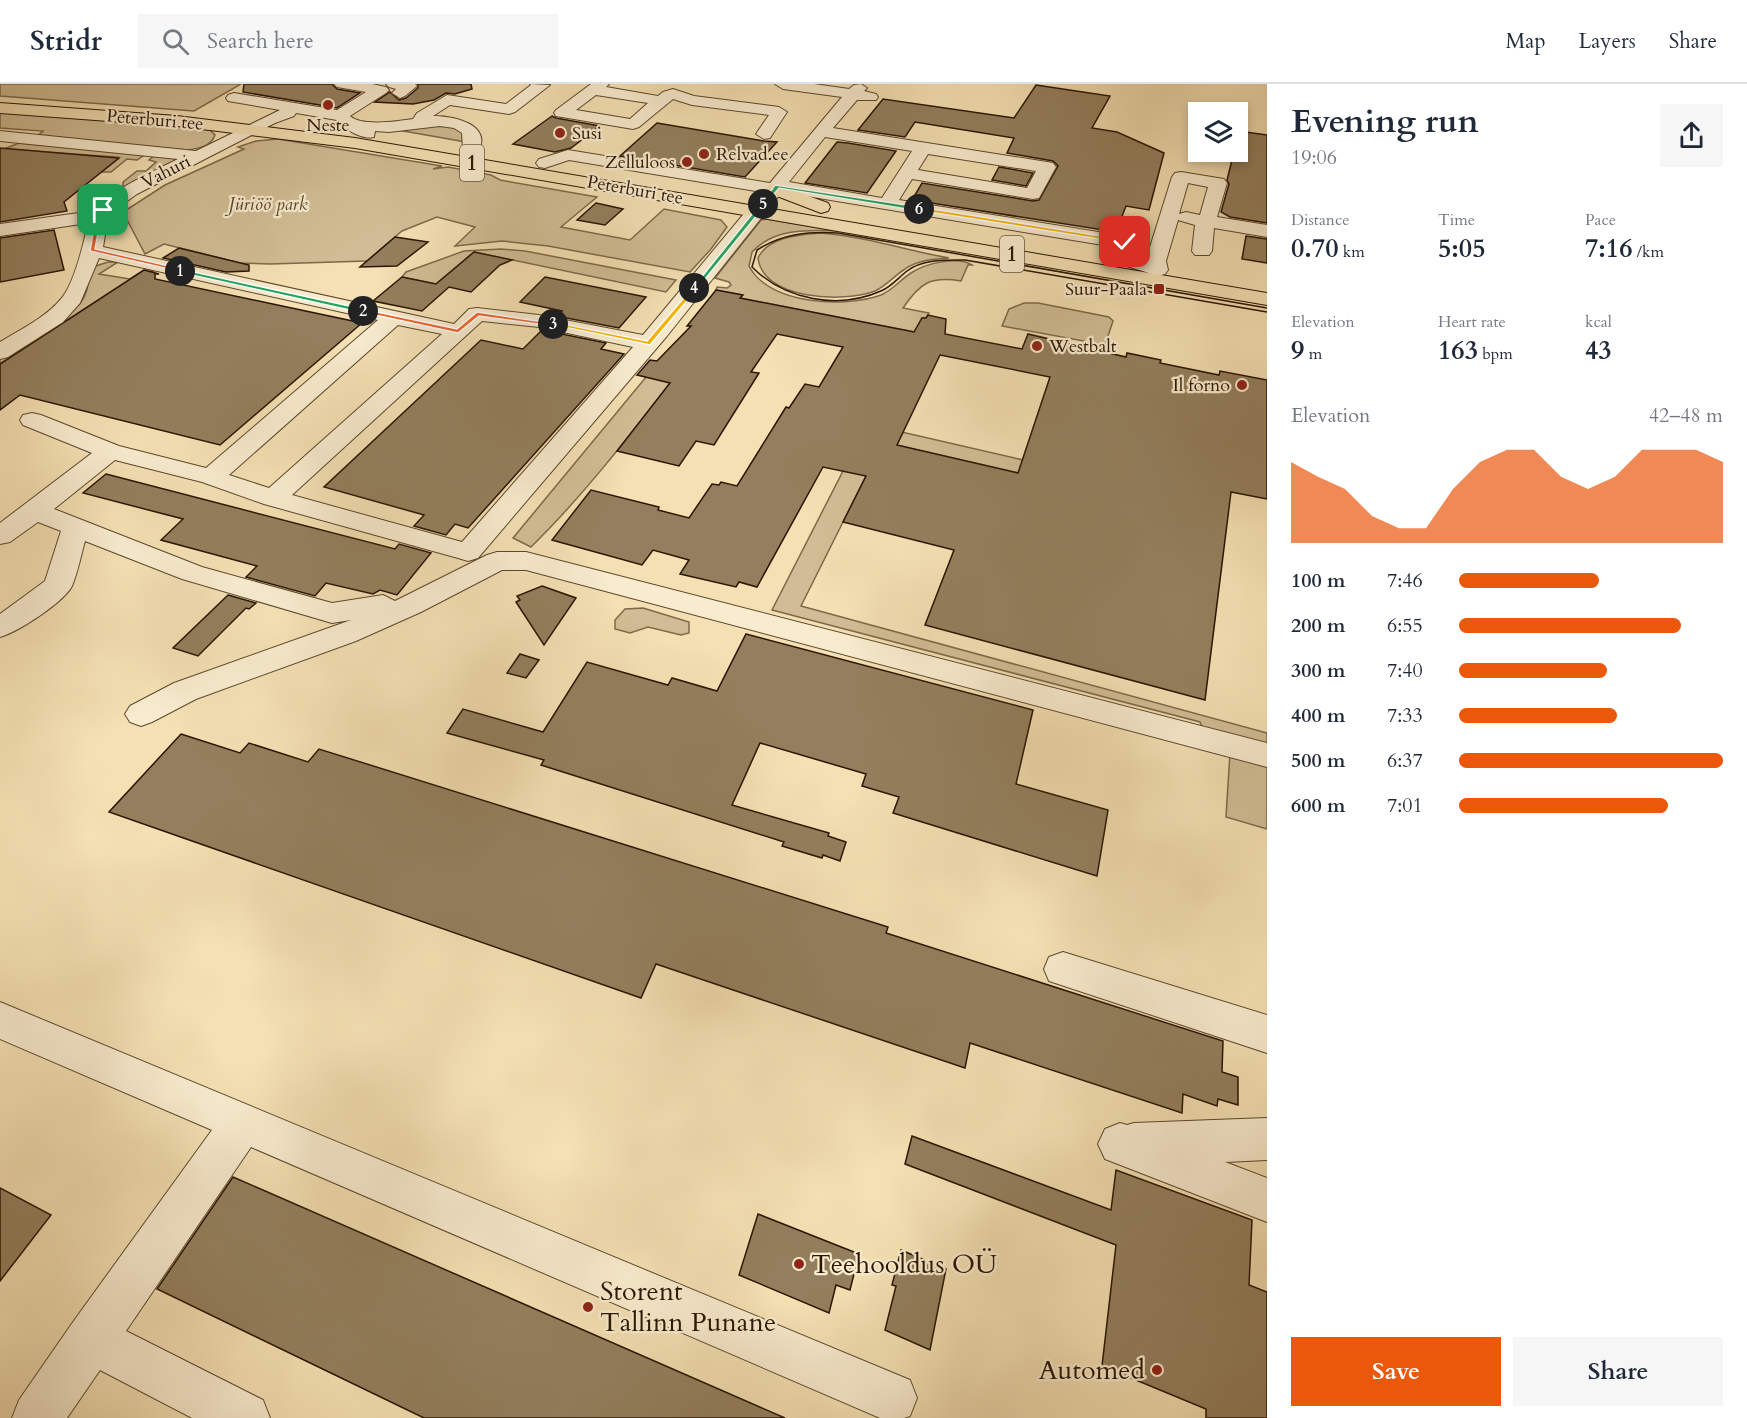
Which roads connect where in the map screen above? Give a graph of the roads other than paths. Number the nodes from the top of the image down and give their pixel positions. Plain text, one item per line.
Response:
1 (342, 84) edge
2 (538, 84) edge
3 (783, 84) edge
4 (597, 87) edge
5 (814, 88) junction
6 (311, 96) dead end
7 (234, 98) dead end
8 (0, 100) edge
9 (802, 103) dead end
10 (656, 104) edge
11 (821, 106) dead end
12 (0, 108) edge
13 (290, 108) junction
14 (840, 109) junction
15 (427, 116) junction
16 (671, 116) dead end
17 (210, 124) junction
18 (262, 124) junction
19 (355, 125) junction
20 (0, 136) edge
21 (817, 136) junction
22 (609, 146) dead end
23 (915, 146) junction
24 (217, 147) junction
25 (471, 150) junction
26 (198, 156) junction
27 (1047, 167) junction
28 (907, 173) junction
29 (643, 192) junction
30 (894, 194) junction
31 (769, 197) junction
32 (99, 216) junction
33 (1169, 216) junction
34 (1207, 218) junction
35 (1130, 222) dead end
36 (0, 231) edge
37 (1267, 231) edge
38 (740, 232) junction
39 (1114, 241) junction
40 (92, 250) junction
41 (1202, 251) dead end
42 (1158, 270) junction
43 (1267, 287) edge
44 (1267, 298) edge
45 (394, 317) junction
46 (458, 331) junction
47 (653, 337) junction
48 (0, 352) edge
49 (32, 420) dead end
50 (110, 451) junction
51 (211, 477) junction
52 (273, 498) junction
53 (35, 511) junction
54 (76, 526) junction
55 (0, 536) edge
56 (468, 552) junction
57 (0, 627) edge
58 (141, 714) dead end
59 (1267, 755) edge
60 (1063, 969) dead end
61 (0, 1020) edge
62 (1267, 1034) edge
63 (243, 1122) junction
64 (1267, 1139) edge
65 (1267, 1200) edge
66 (90, 1339) junction
67 (892, 1398) dead end
68 (37, 1418) edge
69 (245, 1418) edge

1 - 19 street
2 - 15 street
3 - 5 street
4 - 10 street
4 - 10 street
5 - 9 street
5 - 14 street
6 - 13 street, Vahuri
7 - 13 street
8 - 18 highway, Peterburi tee / 1
10 - 16 street
10 - 21 street
10 - 22 street
11 - 14 street
12 - 17 highway, Peterburi tee / 1
13 - 18 street, Vahuri
13 - 19 street
14 - 21 street
15 - 19 street
15 - 25 street
17 - 18 highway, Peterburi tee / 1
17 - 24 highway
18 - 19 highway, Peterburi tee / 1
18 - 24 street, Vahuri
18 - 29 highway, Peterburi tee / 1
19 - 25 highway, Peterburi tee / 1
20 - 26 street
21 - 23 street
21 - 31 street
23 - 27 street
23 - 27 street
23 - 28 street
24 - 26 street, Vahuri
25 - 31 highway, Peterburi tee / 1
26 - 32 street, Vahuri
27 - 28 street
28 - 30 street
29 - 31 highway, Peterburi tee / 1
29 - 38 highway
30 - 31 street
30 - 39 street
31 - 38 street
31 - 42 highway, Peterburi tee / 1
31 - 44 highway, Peterburi tee / 1
32 - 36 street
32 - 40 street
33 - 34 street
33 - 34 street
33 - 42 street
34 - 37 street
34 - 41 street
35 - 39 street
38 - 47 street
39 - 42 street
40 - 45 street
40 - 48 street
42 - 43 highway, Peterburi tee / 1
45 - 46 street
45 - 51 street
46 - 47 street
46 - 52 street
47 - 56 street
49 - 50 street
50 - 51 street
50 - 53 street
51 - 52 street
52 - 56 street
53 - 54 street
53 - 55 street
54 - 56 street
54 - 57 street
58 - 59 street
60 - 62 street
61 - 63 street
63 - 66 street
63 - 67 street
64 - 65 street
66 - 68 street
66 - 69 street

